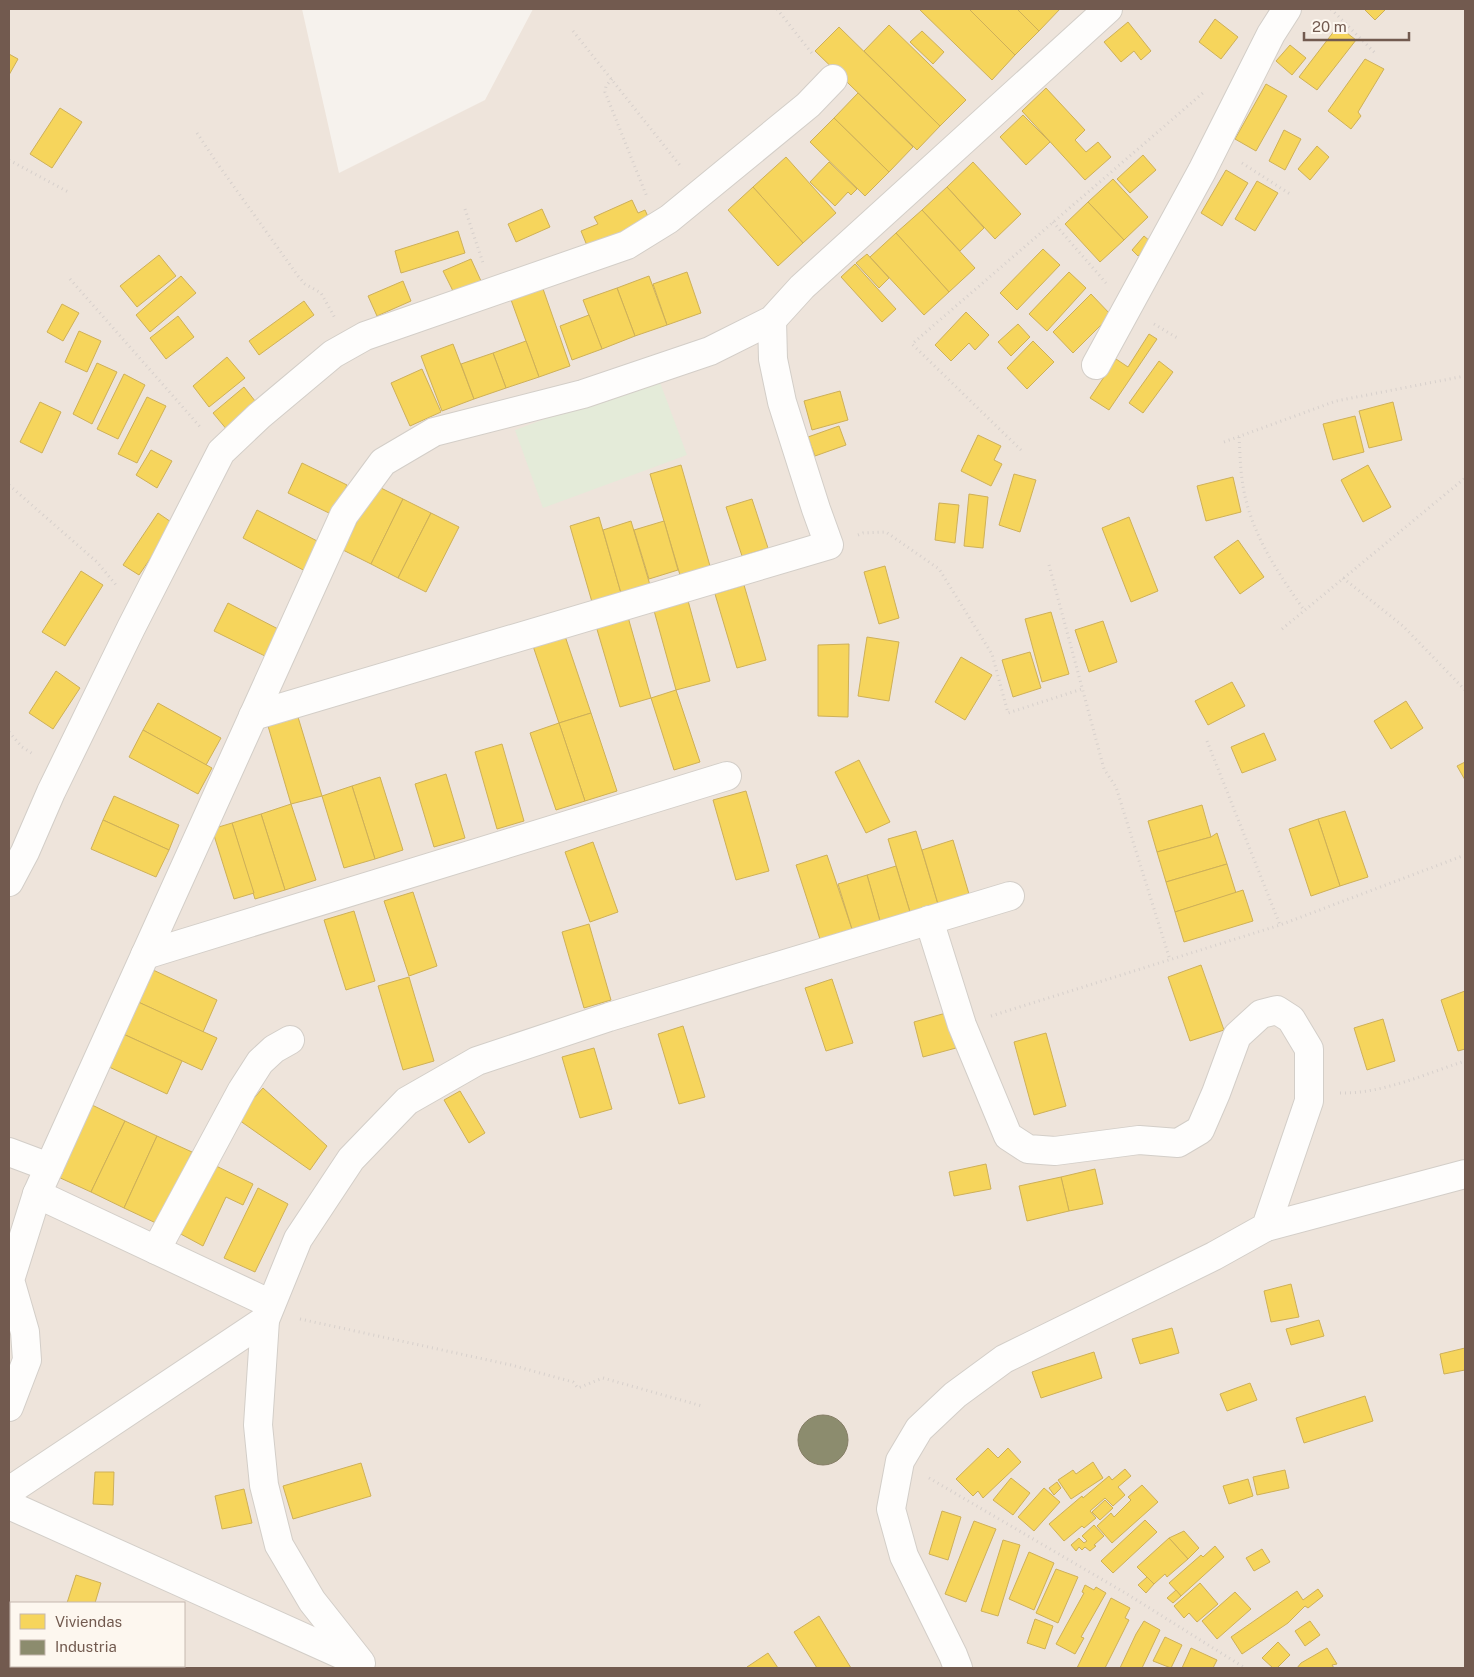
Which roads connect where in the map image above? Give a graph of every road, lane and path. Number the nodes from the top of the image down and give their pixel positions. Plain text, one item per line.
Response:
1 (777, 9) edge
2 (1108, 9) edge
3 (1287, 9) edge
4 (1331, 9) edge
5 (573, 31) dead end
6 (1375, 53) dead end
7 (612, 79) junction
8 (833, 79) joint
9 (1211, 86) dead end
10 (197, 133) dead end
11 (1215, 145) junction
12 (9, 160) edge
13 (70, 192) dead end
14 (701, 192) junction
15 (1290, 194) dead end
16 (465, 209) dead end
17 (1053, 222) junction
18 (658, 225) junction
19 (70, 279) dead end
20 (493, 292) junction
21 (1127, 308) junction
22 (772, 320) junction
23 (352, 344) junction
24 (1096, 365) dead end
25 (1465, 376) edge
26 (1239, 437) junction
27 (1224, 442) dead end
28 (1021, 450) dead end
29 (221, 452) junction
30 (1465, 478) edge
31 (9, 485) edge
32 (829, 545) junction
33 (1049, 565) dead end
34 (1343, 578) junction
35 (141, 607) junction
36 (1304, 610) junction
37 (1282, 629) dead end
38 (1082, 689) junction
39 (1465, 690) edge
40 (253, 716) junction
41 (1207, 741) dead end
42 (727, 776) dead end
43 (1465, 855) edge
44 (9, 882) edge
45 (1010, 896) dead end
46 (929, 920) junction
47 (1280, 925) junction
48 (145, 955) junction
49 (1170, 960) junction
50 (962, 1025) junction
51 (290, 1040) dead end
52 (1465, 1061) edge
53 (1309, 1092) junction
54 (9, 1152) edge
55 (49, 1167) junction
56 (1465, 1174) edge
57 (37, 1194) junction
58 (1266, 1227) junction
59 (156, 1250) junction
60 (10, 1280) edge
61 (268, 1312) junction
62 (702, 1406) dead end
63 (9, 1407) edge
64 (900, 1462) junction
65 (9, 1491) edge
66 (9, 1505) edge
67 (366, 1666) edge
68 (958, 1668) edge
69 (1245, 1668) edge

1 - 8 path
2 - 22 street
3 - 11 street
4 - 6 path
5 - 7 path
7 - 14 path
7 - 18 path
8 - 14 street
9 - 17 path
10 - 23 path
11 - 15 path
11 - 21 street
12 - 13 path
14 - 18 street
16 - 20 path
17 - 21 path
17 - 28 path
18 - 20 street
19 - 29 path
20 - 23 street
21 - 24 street
22 - 32 street
22 - 40 street
23 - 29 street
25 - 26 path
26 - 27 path
26 - 36 path
29 - 35 street
30 - 34 path
31 - 35 path
32 - 38 path
32 - 40 street
33 - 38 path
34 - 36 path
34 - 39 path
35 - 44 street
36 - 37 path
38 - 49 path
40 - 48 street
41 - 47 path
42 - 48 street
43 - 47 path
45 - 46 street
46 - 50 street
46 - 61 street
47 - 49 path
48 - 55 street
49 - 50 path
50 - 53 street
51 - 59 street
52 - 53 path
53 - 58 street
54 - 55 street
55 - 57 street
56 - 58 street
57 - 59 street
57 - 60 street
58 - 64 street
59 - 61 street
60 - 63 street
61 - 62 path
61 - 65 street
61 - 67 street
64 - 68 street
64 - 69 path
66 - 67 street

